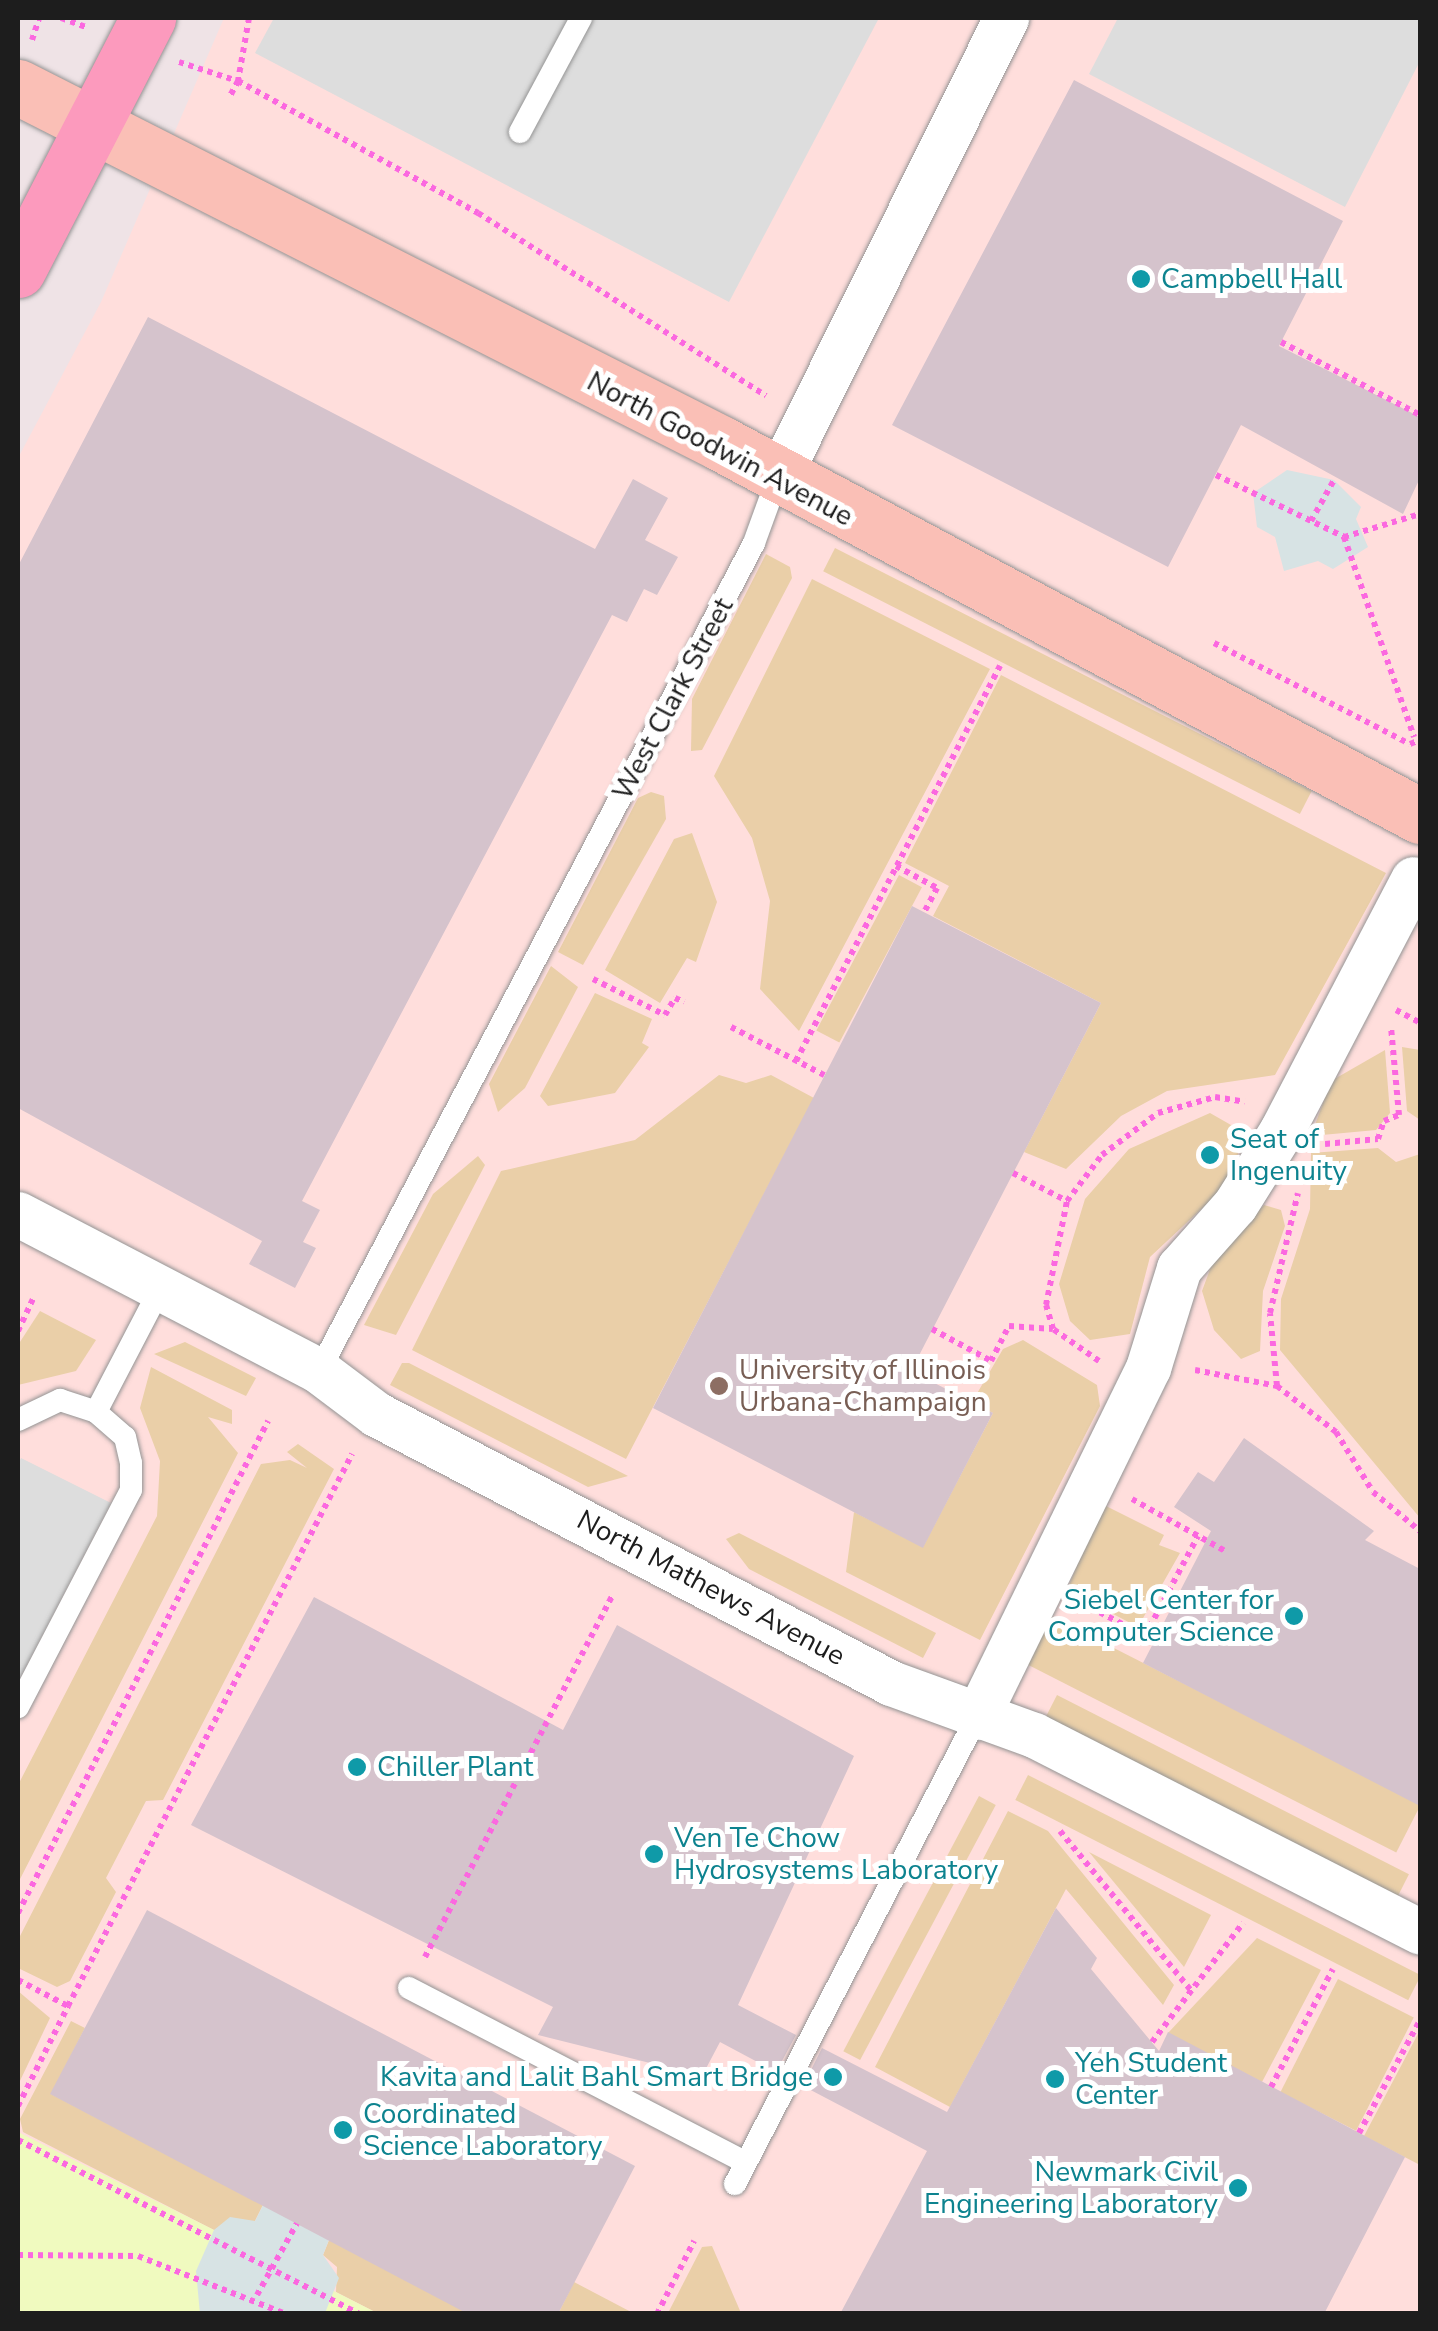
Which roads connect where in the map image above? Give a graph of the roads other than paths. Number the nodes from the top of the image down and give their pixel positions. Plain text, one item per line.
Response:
1 (148, 18) edge
2 (581, 18) edge
3 (1006, 18) edge
4 (18, 87) edge
5 (93, 122) junction
6 (520, 132) dead end
7 (18, 270) edge
8 (778, 476) junction
9 (1420, 816) edge
10 (1413, 879) dead end
11 (18, 1214) edge
12 (160, 1289) junction
13 (318, 1371) junction
14 (96, 1412) junction
15 (18, 1420) edge
16 (18, 1707) edge
17 (977, 1717) junction
18 (1420, 1932) edge
19 (409, 1988) road end

1 - 5 main road
2 - 6 lane
3 - 8 street, West Clark Street
4 - 5 street, North Goodwin Avenue
5 - 7 main road
5 - 8 street, North Goodwin Avenue
8 - 9 street, North Goodwin Avenue
8 - 13 lane, West Clark Street
10 - 17 street
11 - 12 street, North Mathews Avenue
12 - 13 street, North Mathews Avenue
12 - 14 lane
13 - 17 street, North Mathews Avenue
14 - 15 lane
14 - 16 lane
17 - 18 street, North Mathews Avenue
17 - 19 lane

